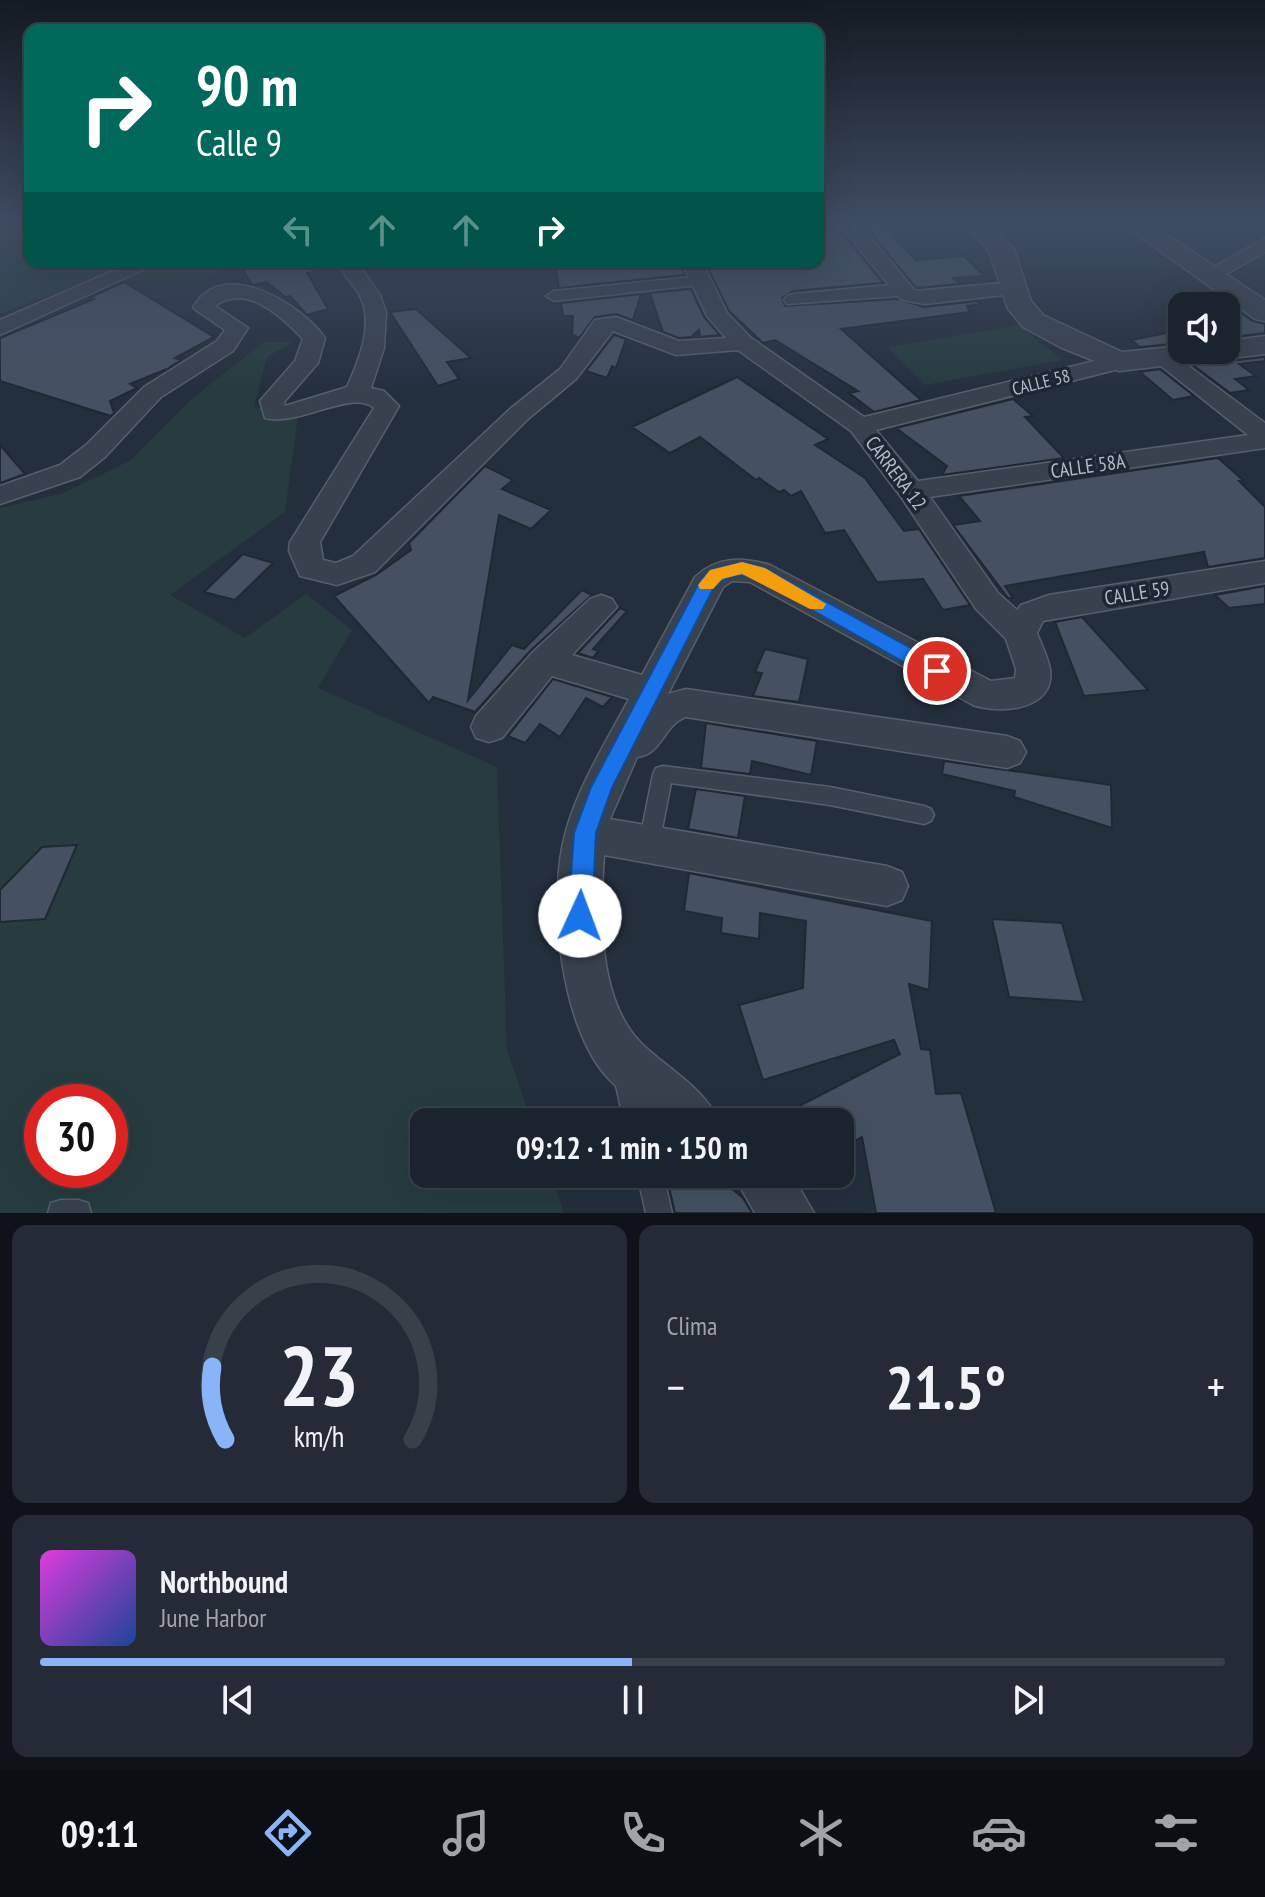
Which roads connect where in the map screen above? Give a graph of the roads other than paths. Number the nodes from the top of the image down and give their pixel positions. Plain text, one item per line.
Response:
1 (112, 279) edge
2 (358, 279) edge
3 (658, 279) edge
4 (700, 279) edge
5 (892, 279) edge
6 (1012, 279) edge
7 (1215, 279) edge
8 (1013, 288) junction
9 (901, 290) junction
10 (554, 296) dead end
11 (794, 300) dead end
12 (1265, 313) edge
13 (0, 328) edge
14 (743, 343) junction
15 (1265, 345) edge
16 (1240, 348) edge
17 (1168, 357) edge
18 (1163, 358) junction
19 (1119, 362) junction
20 (357, 394) junction
21 (860, 426) junction
22 (1265, 438) edge
23 (911, 491) junction
24 (0, 495) edge
25 (1265, 572) edge
26 (601, 607) dead end
27 (1020, 633) junction
28 (545, 661) junction
29 (651, 692) junction
30 (489, 727) dead end
31 (1007, 752) dead end
32 (602, 787) junction
33 (924, 815) dead end
34 (585, 833) junction
35 (649, 846) junction
36 (887, 886) dead end
37 (622, 1058) junction
38 (634, 1108) edge
39 (678, 1108) edge
40 (653, 1188) edge
41 (769, 1188) edge
42 (61, 1213) edge
43 (78, 1213) edge
44 (659, 1213) edge
45 (787, 1213) edge

1 - 13 street
2 - 20 street
3 - 10 street
4 - 14 street, CARRERA 12
5 - 9 street
6 - 8 street
7 - 12 street
8 - 9 street
8 - 19 street
9 - 11 street
14 - 20 street
14 - 21 street, CARRERA 12
15 - 16 street, CALLE 58
17 - 18 street, CALLE 58
18 - 19 street, CALLE 58
18 - 22 street
19 - 21 street, CALLE 58
20 - 24 street
21 - 23 street, CARRERA 12
22 - 23 street, CALLE 58A
23 - 27 street, CARRERA 12
25 - 27 street, CALLE 59
26 - 28 street
27 - 29 street
28 - 29 street
28 - 30 street
29 - 32 street
31 - 32 street
32 - 34 street
33 - 35 lane
34 - 35 street
34 - 37 street
35 - 36 street
37 - 38 lane
37 - 39 street
40 - 44 lane
41 - 45 street
42 - 43 lane

